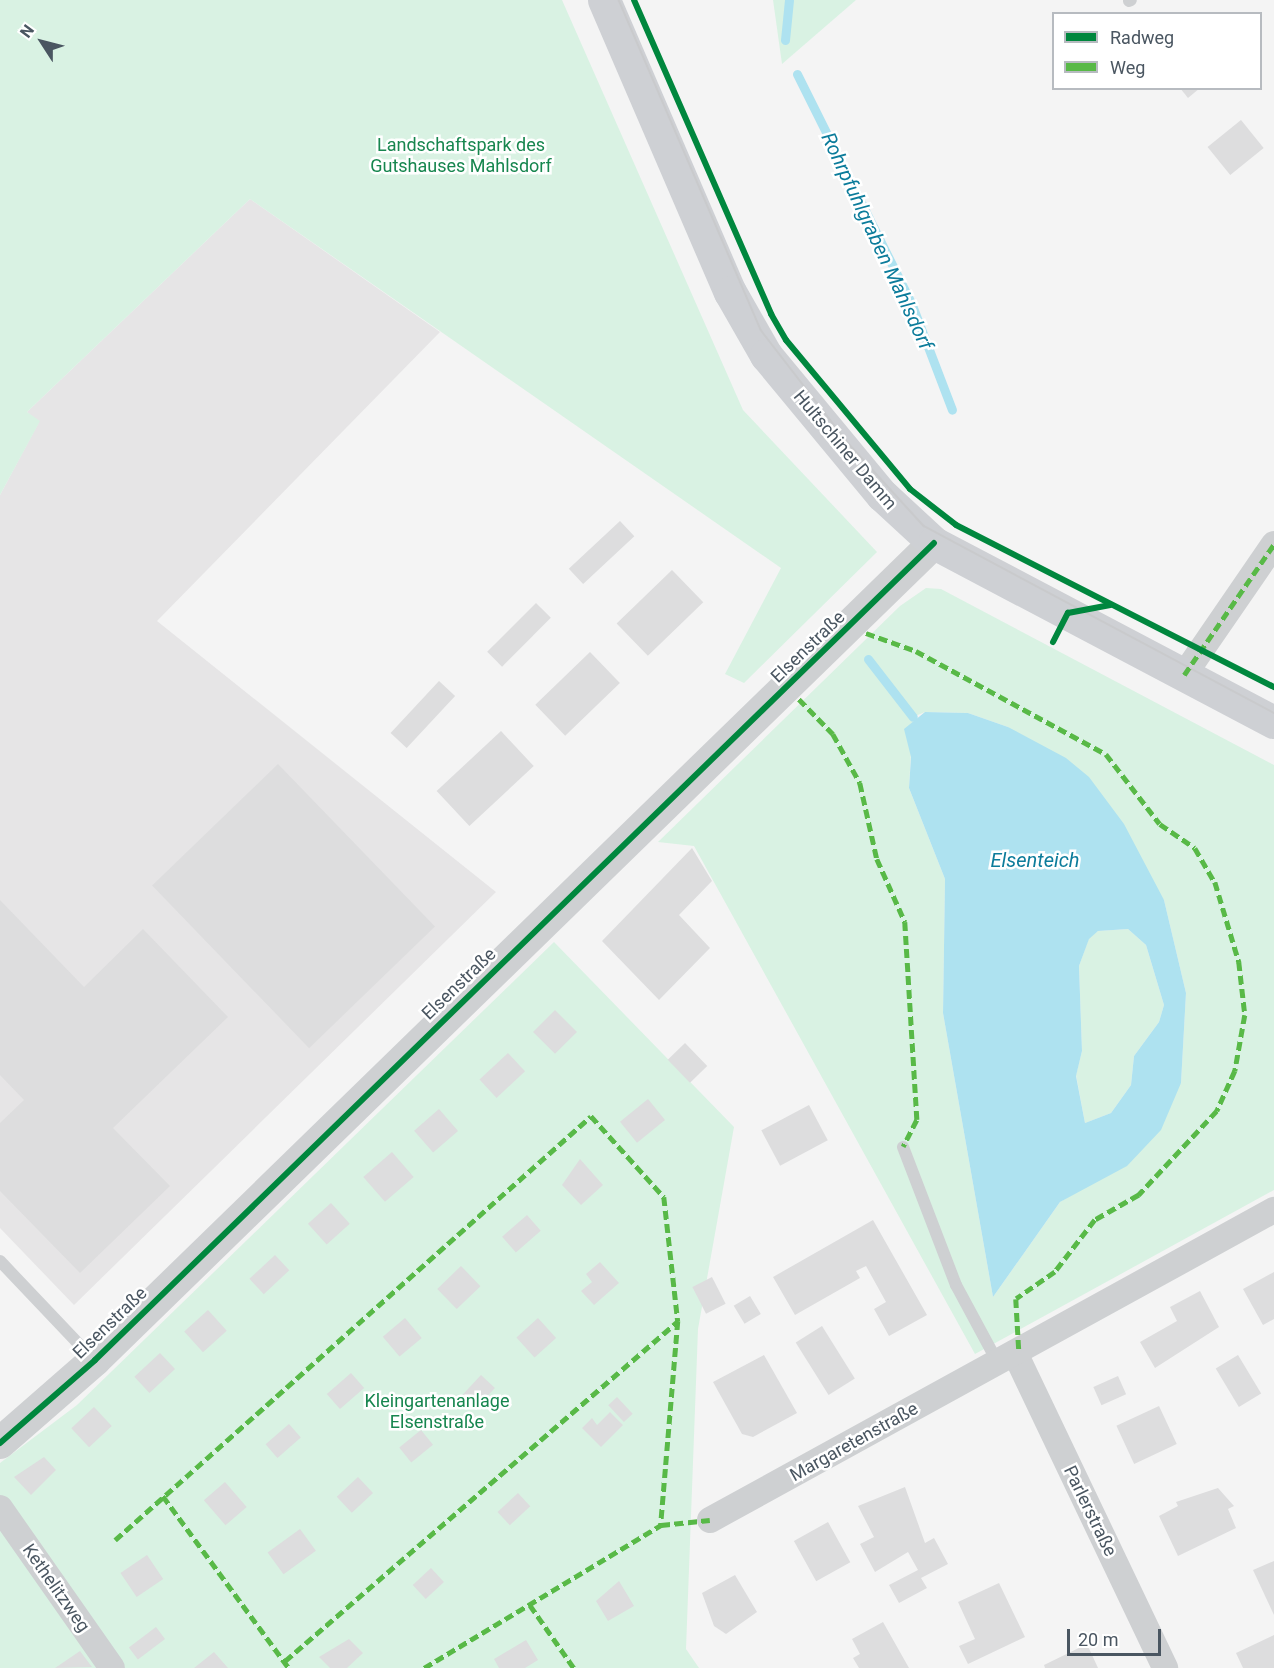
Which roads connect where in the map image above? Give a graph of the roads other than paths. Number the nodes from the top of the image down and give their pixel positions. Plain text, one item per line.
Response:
1 (604, 0) edge
2 (934, 543) junction
3 (1274, 544) edge
4 (1184, 675) junction
5 (1274, 723) edge
6 (903, 1147) dead end
7 (1274, 1210) edge
8 (0, 1261) edge
9 (1007, 1358) junction
10 (95, 1360) junction
11 (0, 1443) edge
12 (0, 1508) edge
13 (710, 1520) dead end
14 (112, 1668) edge
15 (1165, 1668) edge

1 - 2 main road, Hultschiner Damm
2 - 4 main road, Hultschiner Damm
2 - 10 street, Elsenstraße
3 - 4 street
4 - 5 main road, Hultschiner Damm
6 - 9 lane
7 - 9 street, Margaretenstraße
8 - 10 lane, Elsenstraße
9 - 13 street, Margaretenstraße
9 - 15 street, Parlerstraße
10 - 11 street, Elsenstraße
12 - 14 street, Kethelitzweg

